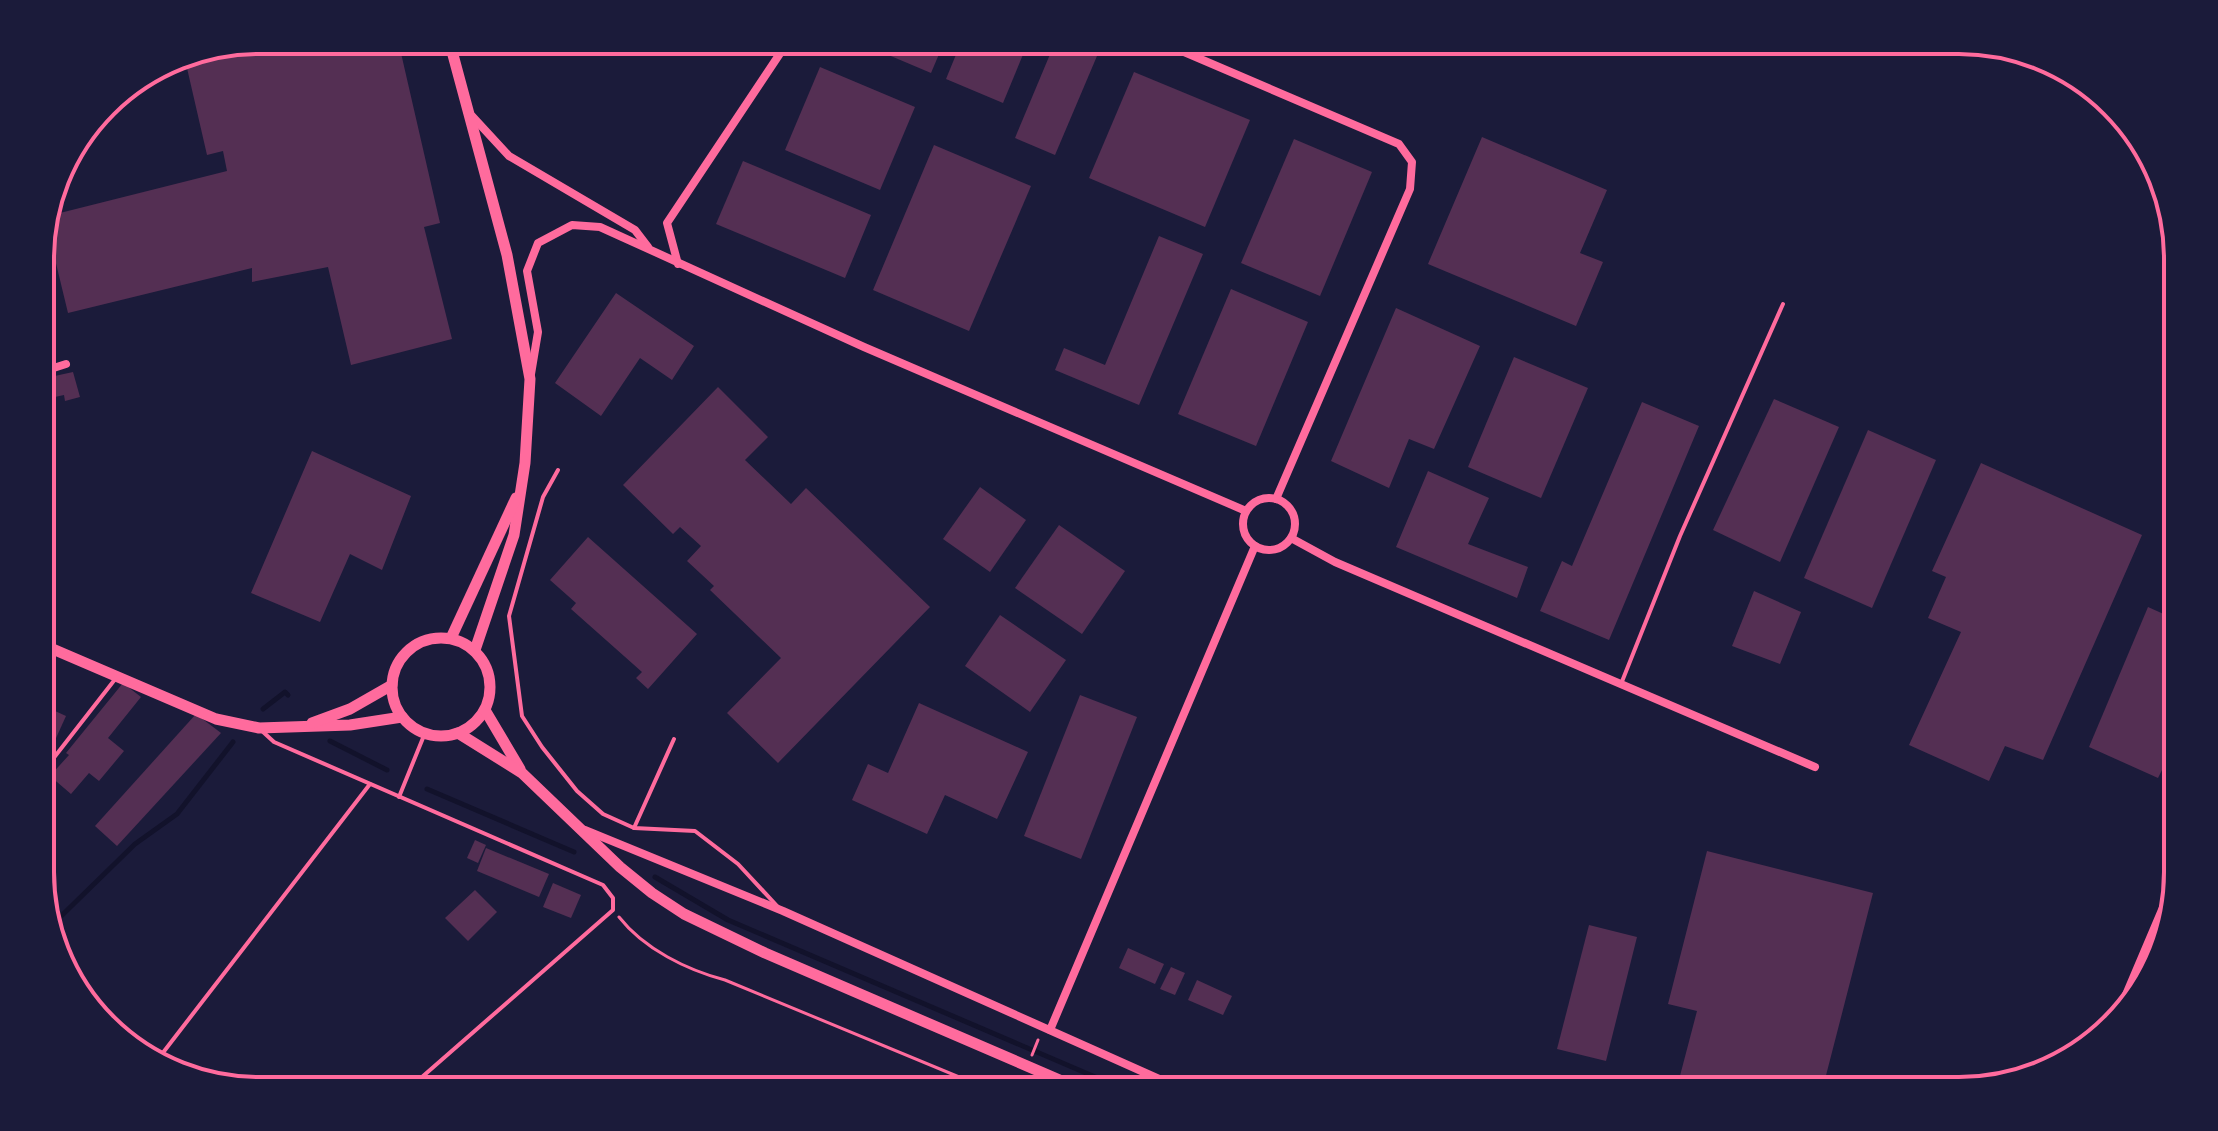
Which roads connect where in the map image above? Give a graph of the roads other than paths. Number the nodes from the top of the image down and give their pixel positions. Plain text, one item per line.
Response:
1 (453, 54) edge
2 (780, 54) edge
3 (1189, 54) edge
4 (469, 112) junction
5 (651, 251) junction
6 (678, 264) junction
7 (1783, 304) dead end
8 (66, 364) dead end
9 (54, 368) edge
10 (530, 379) junction
11 (558, 470) dead end
12 (520, 491) junction
13 (1276, 499) junction
14 (1246, 511) junction
15 (1291, 538) junction
16 (1255, 546) junction
17 (451, 638) junction
18 (54, 649) edge
19 (475, 650) junction
20 (117, 676) junction
21 (1621, 684) junction
22 (392, 685) junction
23 (485, 710) junction
24 (402, 717) junction
25 (296, 727) junction
26 (259, 728) junction
27 (425, 733) junction
28 (458, 733) junction
29 (674, 739) dead end
30 (54, 757) edge
31 (1815, 767) dead end
32 (522, 773) junction
33 (370, 784) junction
34 (399, 797) junction
35 (577, 827) junction
36 (634, 828) junction
37 (783, 911) junction
38 (2158, 919) edge
39 (2129, 987) edge
40 (1047, 1029) junction
41 (163, 1053) edge
42 (422, 1077) edge
43 (1053, 1077) edge
44 (1155, 1077) edge

1 - 4 street
2 - 6 street
3 - 13 street
4 - 5 street
4 - 10 street
5 - 6 street
5 - 10 street
6 - 14 street
7 - 21 lane
8 - 9 street
10 - 12 street
11 - 36 lane
12 - 17 street
12 - 19 street
13 - 14 street
13 - 15 street
14 - 16 street
15 - 16 street
15 - 21 street
16 - 40 street
17 - 19 street
17 - 22 street
18 - 20 street
19 - 23 street
20 - 26 street
20 - 30 lane
21 - 31 street
22 - 24 street
22 - 25 street
23 - 28 street
23 - 32 street
24 - 25 street
24 - 27 street
25 - 26 street
26 - 33 lane
27 - 28 street
27 - 34 lane
28 - 32 street
29 - 36 lane
32 - 35 street
33 - 34 lane
33 - 41 lane
34 - 42 lane
35 - 37 street
35 - 43 street
36 - 37 lane
37 - 40 street
38 - 39 street
40 - 44 street

